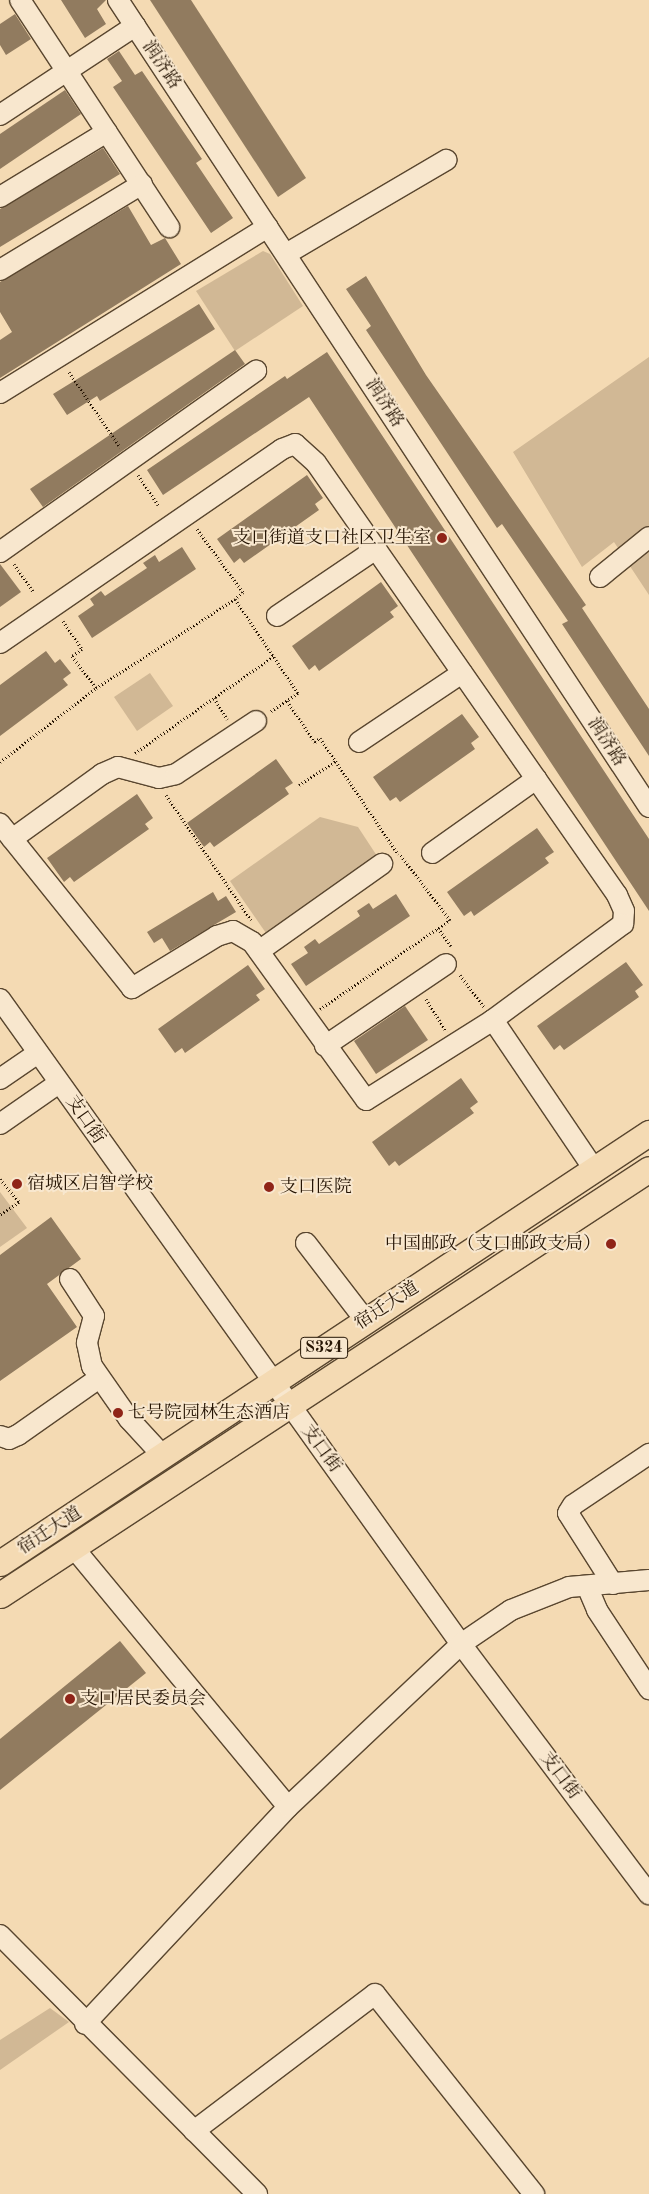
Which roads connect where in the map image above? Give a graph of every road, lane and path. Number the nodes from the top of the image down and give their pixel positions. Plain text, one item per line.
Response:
1 (20, 0) edge
2 (118, 0) edge
3 (135, 26) junction
4 (67, 71) junction
5 (0, 115) edge
6 (107, 132) junction
7 (446, 160) dead end
8 (142, 184) junction
9 (0, 197) edge
10 (169, 226) dead end
11 (268, 227) junction
12 (286, 254) junction
13 (0, 270) edge
14 (58, 357) junction
15 (256, 371) dead end
16 (0, 393) edge
17 (129, 461) junction
18 (158, 505) dead end
19 (186, 515) junction
20 (649, 537) edge
21 (376, 549) junction
22 (2, 550) edge
23 (600, 577) dead end
24 (34, 591) dead end
25 (235, 598) junction
26 (53, 606) junction
27 (277, 616) dead end
28 (0, 643) edge
29 (274, 656) junction
30 (462, 673) junction
31 (96, 688) junction
32 (214, 698) junction
33 (287, 700) junction
34 (256, 721) joint
35 (237, 733) junction
36 (359, 742) dead end
37 (336, 761) junction
38 (0, 762) edge
39 (112, 770) junction
40 (152, 776) junction
41 (536, 779) junction
42 (299, 785) dead end
43 (649, 807) edge
44 (6, 832) edge
45 (399, 853) junction
46 (432, 853) dead end
47 (382, 864) joint
48 (263, 948) junction
49 (450, 972) joint
50 (433, 994) dead end
51 (0, 999) edge
52 (306, 1019) junction
53 (493, 1020) junction
54 (455, 1044) junction
55 (325, 1046) junction
56 (38, 1053) junction
57 (0, 1079) edge
58 (60, 1083) junction
59 (0, 1124) edge
60 (649, 1133) edge
61 (649, 1168) edge
62 (594, 1169) junction
63 (0, 1179) edge
64 (0, 1215) edge
65 (306, 1243) dead end
66 (70, 1279) dead end
67 (365, 1320) junction
68 (99, 1378) junction
69 (272, 1383) junction
70 (288, 1405) junction
71 (0, 1436) edge
72 (649, 1454) edge
73 (164, 1457) junction
74 (74, 1547) junction
75 (0, 1562) edge
76 (649, 1580) edge
77 (613, 1584) junction
78 (587, 1586) junction
79 (0, 1595) edge
80 (461, 1644) junction
81 (649, 1689) edge
82 (288, 1806) junction
83 (649, 1894) edge
84 (0, 1934) edge
85 (84, 2024) junction
86 (194, 2131) junction
87 (257, 2194) edge
88 (534, 2194) edge

1 - 4 street
2 - 3 street, 润济路
3 - 4 street
3 - 11 street, 润济路
4 - 5 street
4 - 6 street
6 - 8 street
6 - 9 street
7 - 12 street
8 - 10 street
8 - 13 street
11 - 12 street, 润济路
11 - 14 street
12 - 43 street, 润济路
14 - 16 street
14 - 17 path
15 - 17 street
17 - 18 path
17 - 22 street
19 - 21 street
19 - 25 path
19 - 26 street
20 - 23 street
21 - 27 street
21 - 30 street
22 - 24 path
25 - 29 path
25 - 31 path
26 - 28 street
26 - 31 path
29 - 32 path
29 - 33 path
30 - 36 street
30 - 41 street
31 - 38 path
32 - 35 path
32 - 39 path
33 - 34 path
33 - 37 path
34 - 35 street
35 - 40 street
37 - 42 path
37 - 45 path
39 - 40 street
39 - 44 street
40 - 48 path
41 - 46 street
41 - 53 street
44 - 48 street
45 - 47 path
45 - 52 path
47 - 48 street
48 - 52 street
49 - 53 path
49 - 55 street
50 - 54 path
51 - 56 street, 支口街
52 - 55 street
53 - 54 street
53 - 62 street
54 - 55 street
56 - 57 street
56 - 58 street, 支口街
58 - 59 street
58 - 69 street, 支口街
60 - 62 main road, 宿迁大道 / S324
61 - 70 main road, 宿迁大道 / S324
62 - 67 main road, 宿迁大道 / S324
63 - 64 path
65 - 67 street
66 - 68 street
67 - 69 main road, 宿迁大道 / S324
68 - 71 street
68 - 73 street
69 - 70 street, 支口街
69 - 73 main road, 宿迁大道 / S324
70 - 74 main road, 宿迁大道 / S324
70 - 80 street, 支口街
72 - 77 street
73 - 75 main road, 宿迁大道 / S324
74 - 79 main road, 宿迁大道 / S324
74 - 82 street
76 - 77 street
77 - 78 street
78 - 80 street
78 - 81 street
80 - 82 street
80 - 83 street, 支口街
82 - 85 street
84 - 85 street
85 - 86 street
86 - 87 street
86 - 88 street

